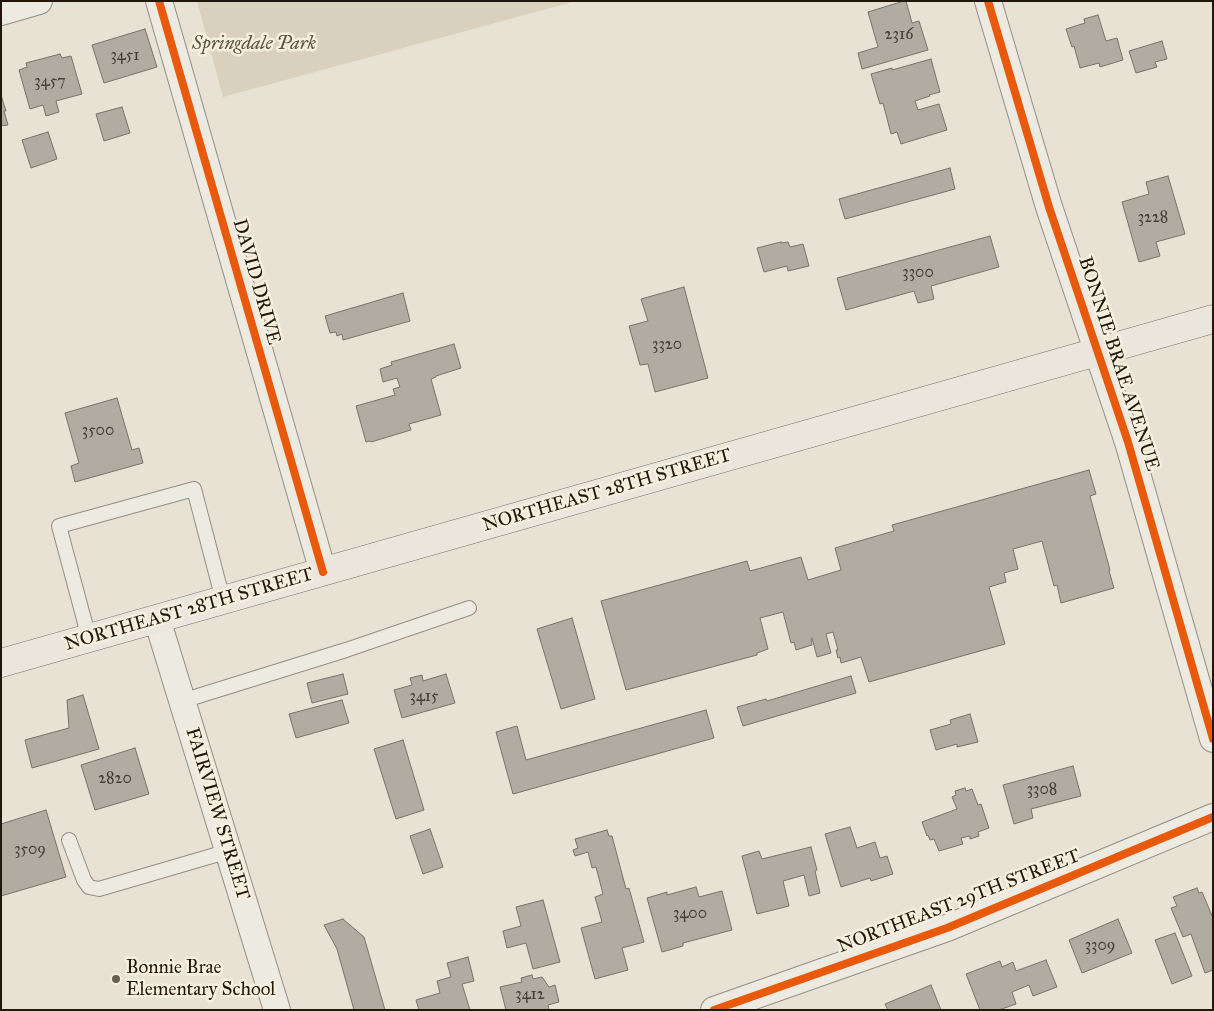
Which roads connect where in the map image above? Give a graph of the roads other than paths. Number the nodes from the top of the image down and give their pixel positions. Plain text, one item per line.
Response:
1 (39, 1) edge
2 (159, 1) edge
3 (988, 1) edge
4 (1, 12) edge
5 (1213, 319) edge
6 (1097, 352) junction
7 (324, 572) junction
8 (222, 600) junction
9 (470, 608) dead end
10 (157, 619) junction
11 (89, 638) junction
12 (1, 663) edge
13 (182, 701) junction
14 (1213, 739) edge
15 (1213, 817) edge
16 (69, 840) dead end
17 (228, 851) junction
18 (277, 1010) edge
19 (714, 1010) edge

1 - 4 street
2 - 7 street, DAVID DRIVE
3 - 6 street, BONNIE BRAE AVENUE
5 - 6 main road, NORTHEAST 28TH STREET
6 - 7 main road, NORTHEAST 28TH STREET
6 - 14 street, BONNIE BRAE AVENUE
7 - 8 main road, NORTHEAST 28TH STREET
8 - 10 main road, NORTHEAST 28TH STREET
8 - 11 lane
9 - 13 lane
10 - 11 main road, NORTHEAST 28TH STREET
10 - 13 street, FAIRVIEW STREET
11 - 12 main road, NORTHEAST 28TH STREET
13 - 17 street, FAIRVIEW STREET
15 - 19 street, NORTHEAST 29TH STREET
16 - 17 lane
17 - 18 street, FAIRVIEW STREET

